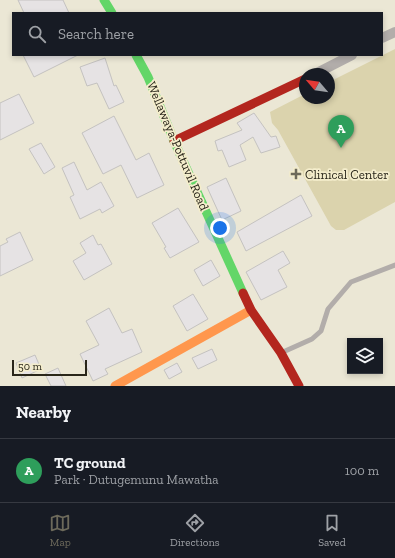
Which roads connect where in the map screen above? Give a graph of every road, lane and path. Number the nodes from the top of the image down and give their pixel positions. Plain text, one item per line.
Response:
1 (104, 0) edge
2 (111, 12) edge
3 (395, 32) edge
4 (383, 38) edge
5 (137, 56) edge
6 (350, 56) edge
7 (327, 68) edge
8 (299, 82) edge
9 (174, 141) junction
10 (395, 265) edge
11 (251, 310) junction
12 (280, 353) junction
13 (115, 386) edge
14 (299, 386) edge

1 - 2 main road
3 - 4 street
5 - 9 main road, Wellawaya-Pottuvil Road
6 - 7 street
8 - 9 main road
9 - 11 main road, Wellawaya-Pottuvil Road
10 - 12 lane
11 - 12 main road, Wellawaya-Pottuvil Road
11 - 13 main road
12 - 14 main road, Wellawaya-Pottuvil Road

